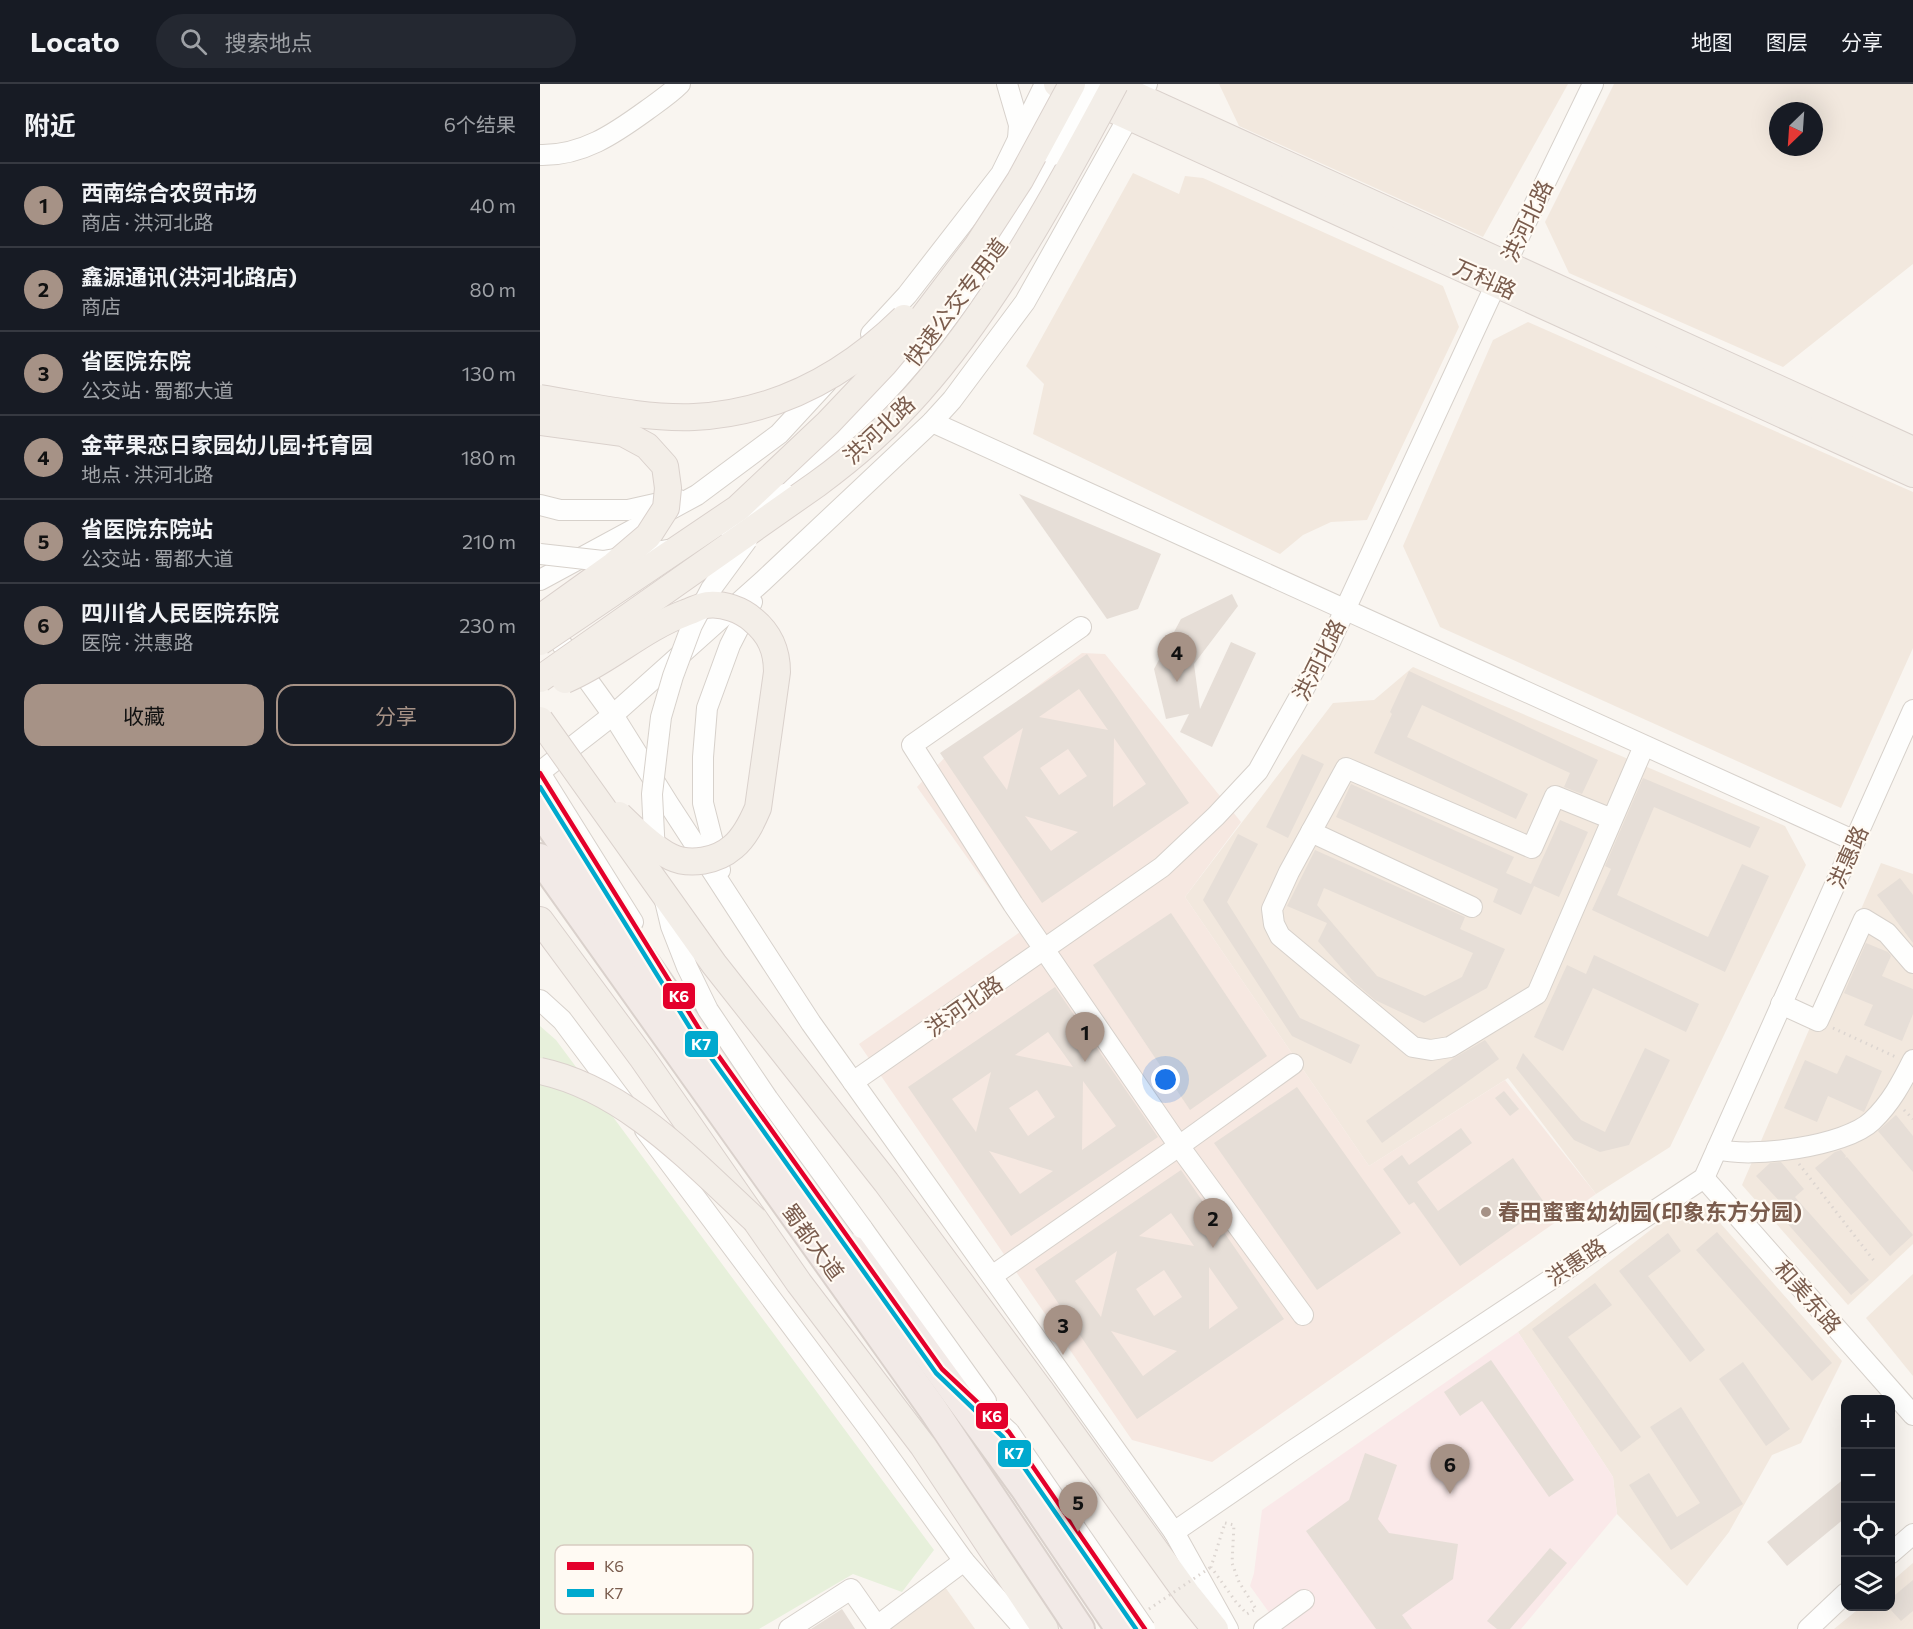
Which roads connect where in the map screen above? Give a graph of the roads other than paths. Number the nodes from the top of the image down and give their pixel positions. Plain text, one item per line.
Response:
1 (680, 84) edge
2 (1007, 84) edge
3 (1046, 84) edge
4 (1057, 84) edge
5 (1072, 84) edge
6 (1091, 84) edge
7 (1113, 84) edge
8 (1593, 84) edge
9 (1139, 99) edge
10 (1018, 139) junction
11 (540, 155) edge
12 (977, 246) junction
13 (1501, 274) junction
14 (540, 398) edge
15 (540, 422) edge
16 (932, 422) junction
17 (1913, 450) edge
18 (1913, 474) edge
19 (785, 494) junction
20 (697, 495) junction
21 (540, 505) edge
22 (540, 554) edge
23 (540, 580) edge
24 (763, 581) junction
25 (1345, 610) junction
26 (540, 616) edge
27 (1081, 627) dead end
28 (540, 642) edge
29 (540, 679) edge
30 (540, 690) edge
31 (1913, 710) edge
32 (613, 715) junction
33 (540, 720) edge
34 (1644, 746) junction
35 (575, 770) junction
36 (540, 773) edge
37 (540, 812) edge
38 (1612, 819) junction
39 (1311, 832) junction
40 (1855, 841) junction
41 (540, 858) edge
42 (726, 893) junction
43 (1472, 907) dead end
44 (540, 920) edge
45 (1045, 950) junction
46 (1913, 963) edge
47 (540, 1000) edge
48 (1781, 1004) junction
49 (669, 1019) junction
50 (1912, 1062) edge
51 (1293, 1064) dead end
52 (540, 1071) edge
53 (853, 1082) junction
54 (1179, 1146) junction
55 (1717, 1149) junction
56 (1704, 1178) junction
57 (755, 1220) junction
58 (992, 1276) junction
59 (1304, 1316) dead end
60 (1913, 1415) edge
61 (1009, 1432) junction
62 (1174, 1532) junction
63 (1913, 1534) edge
64 (1895, 1550) edge
65 (964, 1561) junction
66 (1841, 1597) edge
67 (1304, 1600) dead end
68 (1146, 1620) edge
69 (878, 1628) edge
70 (789, 1629) edge
71 (1024, 1629) edge
72 (1045, 1629) edge
73 (1080, 1629) edge
74 (1120, 1629) edge
75 (1215, 1629) edge
76 (1228, 1629) edge
77 (1264, 1629) edge
78 (1808, 1629) edge

1 - 11 street
2 - 10 street
3 - 10 street
4 - 9 main road, 万科路
5 - 12 main road, 洪河北路, bridge
6 - 19 street, 快速公交专用道, bridge
7 - 9 main road, 万科路
7 - 29 main road, 洪河北路, bridge
8 - 13 street, 洪河北路
9 - 13 main road, 万科路
9 - 16 street
10 - 20 street
12 - 14 main road, bridge
12 - 28 main road, 洪河北路, bridge
13 - 17 main road, 万科路
13 - 18 main road, 万科路
13 - 25 street, 洪河北路
15 - 26 main road, bridge
16 - 24 street
16 - 25 street
19 - 22 street, 快速公交专用道, bridge
19 - 61 street, 快速公交专用道, bridge
20 - 21 street
20 - 23 street
24 - 32 street
24 - 42 street
25 - 34 street
25 - 45 street, 洪河北路
26 - 32 street
27 - 45 street
30 - 35 main road, bridge
31 - 40 street, 洪惠路
32 - 36 street
32 - 42 street
33 - 35 main road, bridge
34 - 38 street
34 - 40 street
35 - 75 main road, bridge
36 - 61 street, 快速公交专用道
37 - 49 highway, 蜀都大道
38 - 39 street
38 - 39 street
39 - 43 street
40 - 48 street, 洪惠路
41 - 49 highway, 蜀都大道
42 - 53 street
44 - 57 main road, bridge
45 - 53 street, 洪河北路
45 - 54 street
46 - 48 street
47 - 65 street
48 - 55 street, 洪惠路
49 - 73 highway, 蜀都大道
49 - 74 highway, 蜀都大道
50 - 55 street
51 - 54 street
52 - 57 main road, bridge
53 - 58 street
54 - 58 street
54 - 59 street
55 - 56 street, 洪惠路
56 - 60 street, 和美东路
56 - 62 street, 洪惠路
57 - 72 main road
58 - 62 street
61 - 68 street, 快速公交专用道, bridge
62 - 76 street
63 - 64 street
65 - 69 street
65 - 71 street
66 - 78 street
67 - 77 street
69 - 70 street

